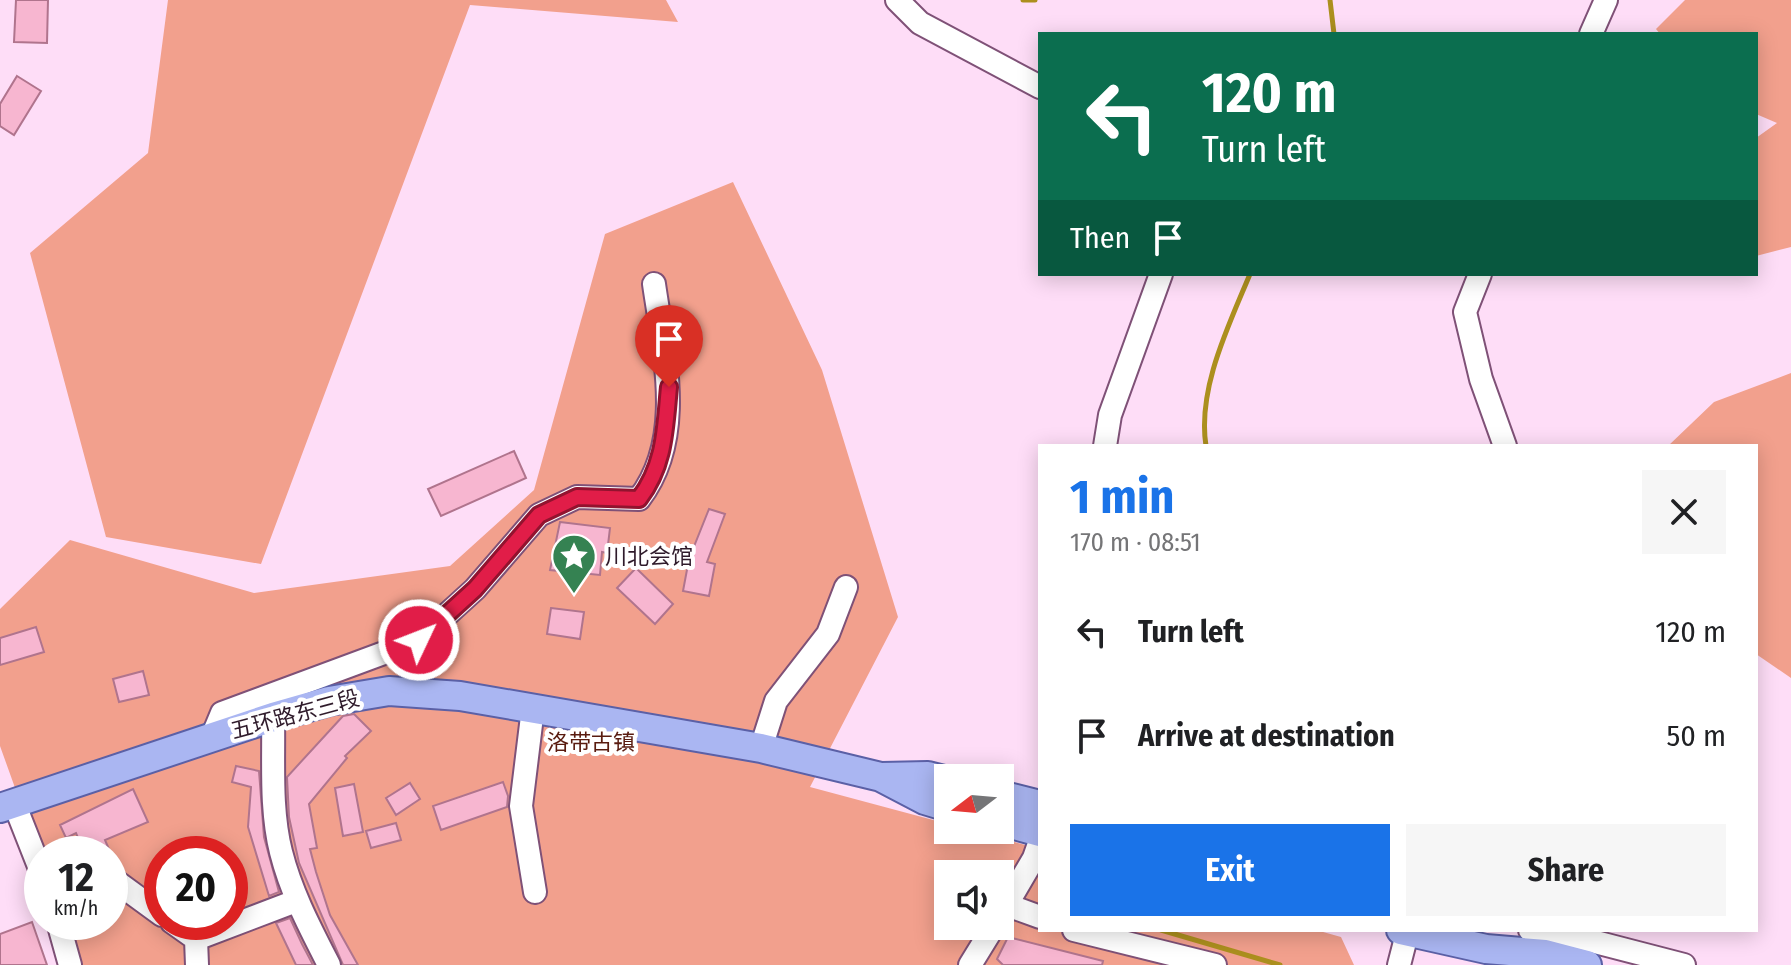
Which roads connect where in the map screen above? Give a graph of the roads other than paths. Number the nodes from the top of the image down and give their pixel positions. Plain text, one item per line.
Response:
1 (897, 0) edge
2 (912, 0) edge
3 (1606, 0) edge
4 (920, 23) junction
5 (1592, 32) edge
6 (1038, 86) edge
7 (1160, 276) edge
8 (1479, 276) edge
9 (654, 284) dead end
10 (1105, 444) edge
11 (1504, 444) edge
12 (846, 587) dead end
13 (533, 708) junction
14 (273, 717) junction
15 (212, 737) junction
16 (761, 748) junction
17 (881, 777) junction
18 (934, 778) edge
19 (1014, 798) edge
20 (934, 803) edge
21 (1038, 804) edge
22 (7, 805) edge
23 (1014, 825) edge
24 (1038, 831) edge
25 (24, 839) edge
26 (1038, 847) edge
27 (535, 892) dead end
28 (1014, 893) edge
29 (296, 901) junction
30 (1014, 913) edge
31 (1038, 917) edge
32 (248, 919) edge
33 (1082, 932) edge
34 (1405, 932) edge
35 (1415, 932) edge
36 (63, 940) edge
37 (196, 940) edge
38 (985, 940) edge
39 (1496, 940) edge
40 (1538, 942) edge
41 (70, 965) edge
42 (197, 965) edge
43 (329, 965) edge
44 (970, 965) edge
45 (1215, 965) edge
46 (1399, 965) edge
47 (1515, 965) edge
48 (1587, 965) edge
49 (1684, 965) edge

1 - 4 street
2 - 4 street
3 - 5 street
4 - 6 street
7 - 10 street
8 - 11 street
9 - 15 street
12 - 16 street
13 - 14 main road, 五环路东三段
13 - 16 main road, 五环路东三段
13 - 27 street
14 - 15 main road, 五环路东三段
14 - 29 street
15 - 22 main road, 五环路东三段
16 - 17 main road, 五环路东三段
17 - 18 main road
17 - 20 main road
19 - 21 main road
22 - 25 street
23 - 24 main road
26 - 28 street
29 - 32 street
29 - 43 street
30 - 31 street
33 - 45 street
34 - 46 street
35 - 39 main road
36 - 41 street
37 - 42 street
38 - 44 street
39 - 40 main road
39 - 47 street
40 - 48 main road
40 - 49 street

